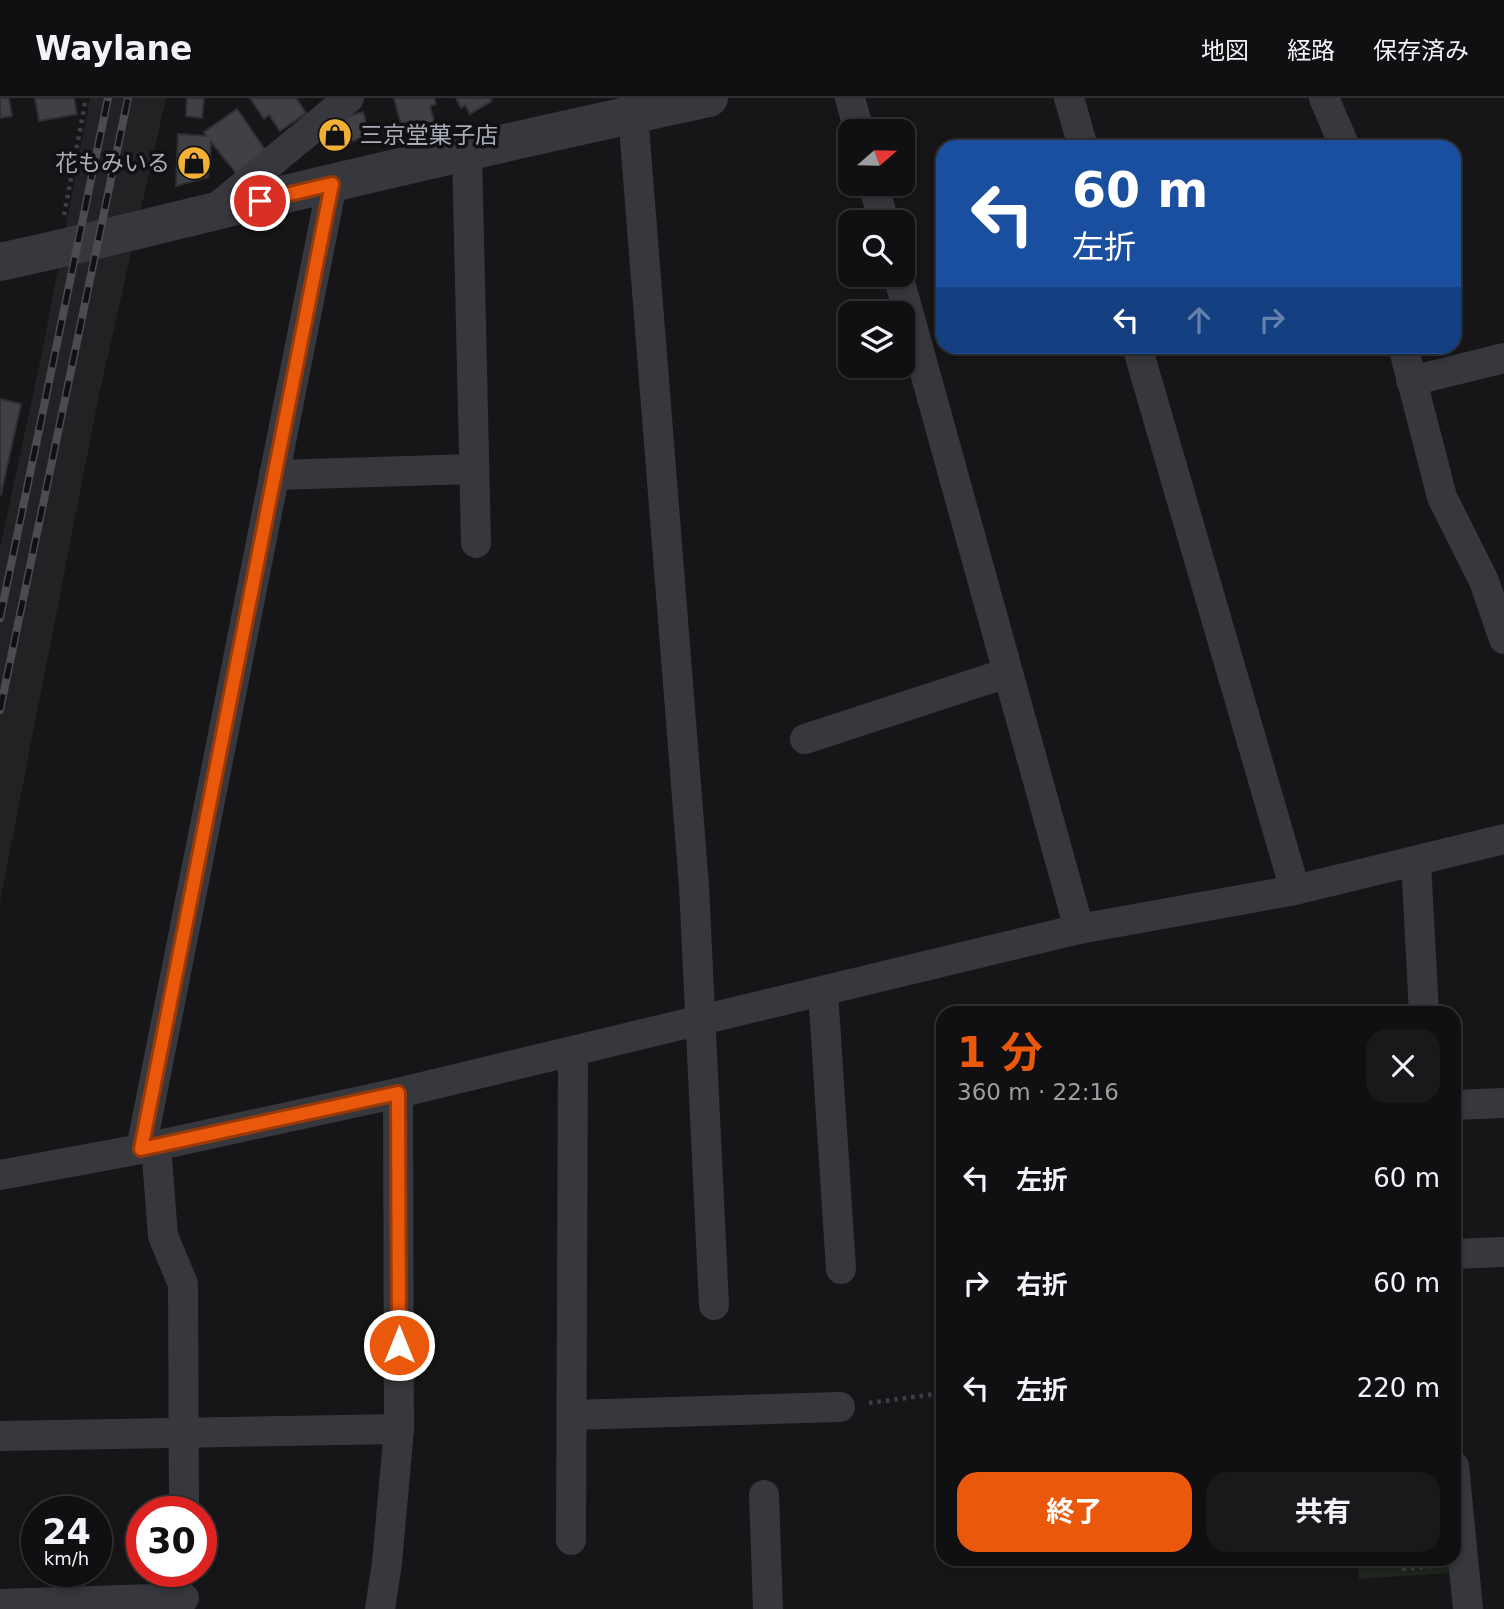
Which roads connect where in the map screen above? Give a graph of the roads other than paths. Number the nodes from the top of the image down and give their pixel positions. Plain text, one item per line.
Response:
1 (349, 98) edge
2 (709, 98) edge
3 (850, 98) edge
4 (1069, 98) edge
5 (1324, 98) edge
6 (633, 114) junction
7 (856, 119) edge
8 (1081, 140) edge
9 (1342, 140) edge
10 (467, 152) junction
11 (332, 184) junction
12 (212, 212) junction
13 (0, 262) edge
14 (901, 287) edge
15 (1139, 354) edge
16 (1405, 354) edge
17 (1504, 358) edge
18 (1411, 382) junction
19 (474, 469) junction
20 (274, 475) junction
21 (476, 543) dead end
22 (1504, 639) edge
23 (1007, 673) junction
24 (805, 739) dead end
25 (1504, 839) edge
26 (1416, 861) junction
27 (1295, 890) junction
28 (1079, 929) junction
29 (823, 991) junction
30 (1424, 1006) edge
31 (700, 1021) junction
32 (573, 1052) junction
33 (398, 1093) junction
34 (1504, 1103) edge
35 (1461, 1105) edge
36 (148, 1147) junction
37 (0, 1175) edge
38 (1504, 1252) edge
39 (1461, 1254) edge
40 (841, 1269) dead end
41 (714, 1305) dead end
42 (840, 1407) road end
43 (572, 1415) junction
44 (399, 1429) junction
45 (184, 1432) junction
46 (0, 1436) edge
47 (764, 1495) dead end
48 (184, 1496) edge
49 (1461, 1538) edge
50 (571, 1540) dead end
51 (184, 1593) edge
52 (0, 1605) edge
53 (380, 1609) edge
54 (768, 1609) edge
55 (1468, 1609) edge

1 - 12 street
2 - 6 street
3 - 7 street
4 - 8 street
5 - 9 street
6 - 10 street
6 - 31 street
10 - 11 street
10 - 19 street
11 - 12 street
11 - 20 street
12 - 13 street
14 - 23 street
15 - 27 street
16 - 18 street
17 - 18 street
18 - 22 street
19 - 20 street
19 - 21 street
20 - 36 street
23 - 24 street
23 - 28 street
25 - 26 street
26 - 27 street
26 - 30 street
27 - 28 street
28 - 29 street
29 - 31 street
29 - 40 street
31 - 32 street
31 - 41 street
32 - 33 street
32 - 43 street
33 - 36 street
33 - 44 street
34 - 35 street
36 - 37 street
36 - 45 street
38 - 39 street
42 - 43 street
43 - 50 street
44 - 45 street
44 - 53 street
45 - 46 street
45 - 48 street
47 - 54 street
49 - 55 street
51 - 52 street

